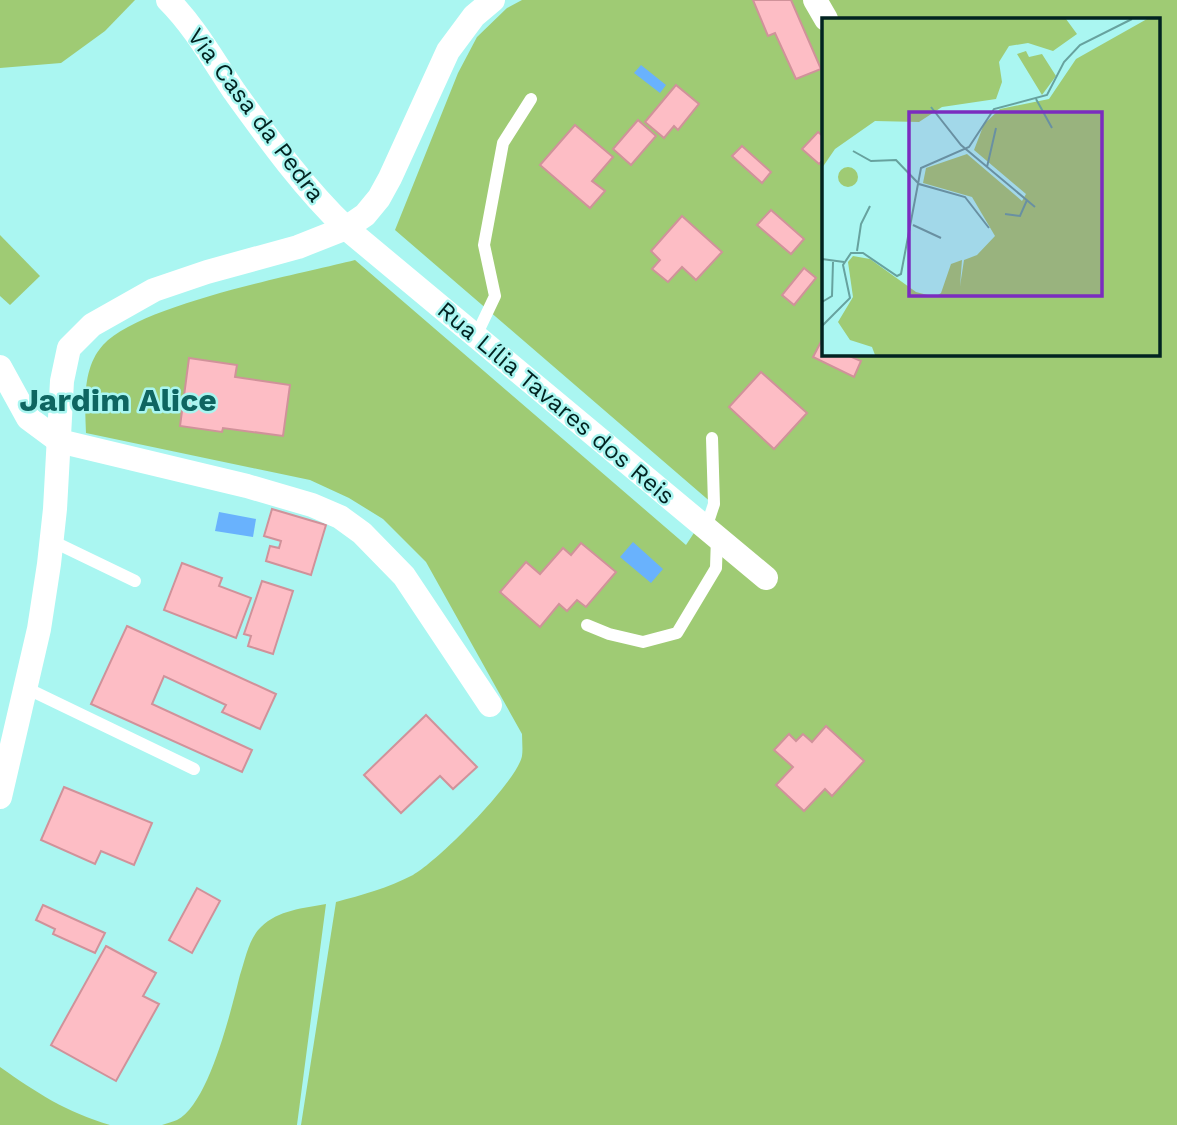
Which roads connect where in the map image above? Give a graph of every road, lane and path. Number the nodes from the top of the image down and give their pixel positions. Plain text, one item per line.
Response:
1 (168, 0) edge
2 (493, 0) edge
3 (815, 0) edge
4 (825, 18) edge
5 (531, 100) dead end
6 (346, 228) junction
7 (476, 336) junction
8 (0, 367) edge
9 (712, 438) dead end
10 (59, 441) junction
11 (711, 532) junction
12 (52, 541) junction
13 (766, 578) dead end
14 (135, 581) dead end
15 (587, 625) dead end
16 (26, 688) junction
17 (489, 705) dead end
18 (194, 769) dead end
19 (0, 797) edge

1 - 6 street, Via Casa da Pedra
2 - 6 street
3 - 4 street
5 - 7 lane
6 - 7 street, Rua Lília Tavares dos Reis
6 - 10 street
7 - 11 street, Rua Lília Tavares dos Reis
8 - 10 street
9 - 11 lane
10 - 12 street
10 - 17 street
11 - 13 street, Rua Lília Tavares dos Reis
11 - 15 lane
12 - 14 lane
12 - 16 street
16 - 18 lane
16 - 19 street

